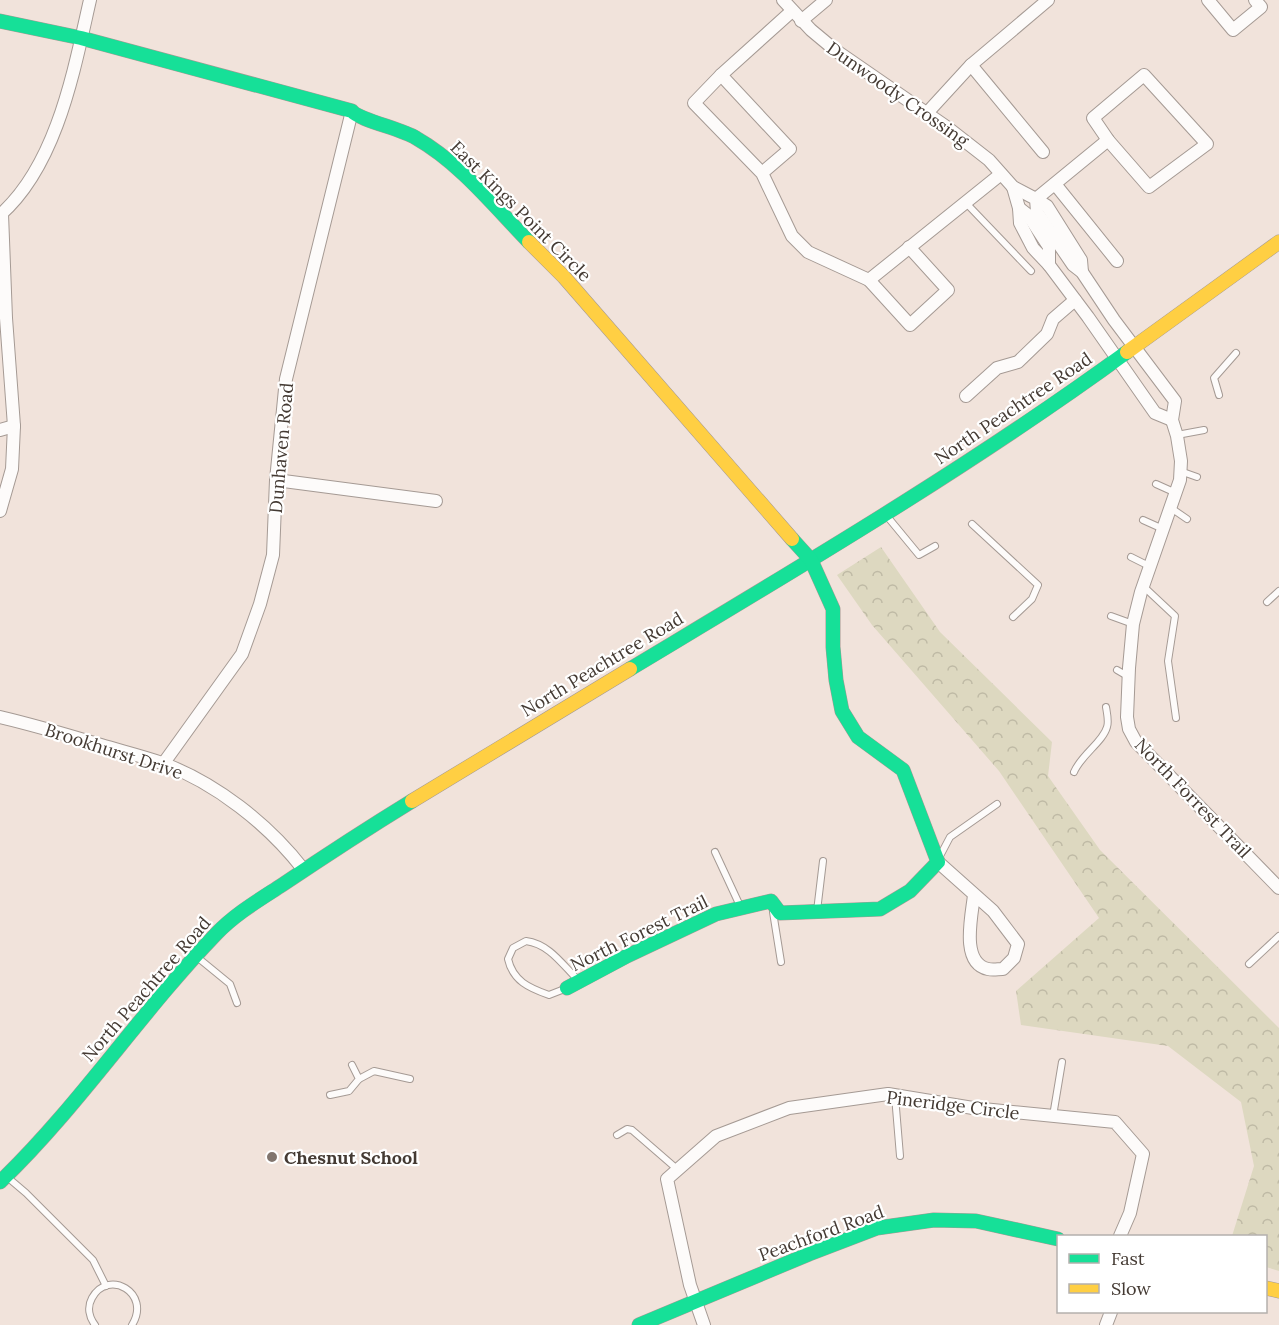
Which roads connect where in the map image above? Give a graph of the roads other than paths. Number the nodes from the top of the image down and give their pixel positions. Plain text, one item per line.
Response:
1 (90, 0) edge
2 (783, 0) edge
3 (826, 0) edge
4 (1048, 0) edge
5 (1208, 0) edge
6 (1255, 0) edge
7 (797, 16) junction
8 (0, 21) edge
9 (81, 38) junction
10 (971, 65) junction
11 (721, 75) junction
12 (352, 111) junction
13 (927, 113) junction
14 (1108, 140) junction
15 (1043, 152) dead end
16 (762, 173) junction
17 (1001, 174) junction
18 (1055, 184) junction
19 (1013, 187) junction
20 (1036, 199) junction
21 (966, 202) junction
22 (1, 214) edge
23 (1279, 242) edge
24 (909, 247) junction
25 (1118, 261) dead end
26 (1031, 270) dead end
27 (869, 280) junction
28 (1075, 300) junction
29 (1135, 346) junction
30 (1236, 353) dead end
31 (1118, 358) junction
32 (1220, 395) dead end
33 (966, 396) dead end
34 (1172, 420) junction
35 (14, 426) junction
36 (0, 430) edge
37 (1204, 430) dead end
38 (1177, 435) junction
39 (1180, 470) junction
40 (1197, 477) dead end
41 (276, 480) junction
42 (1156, 484) dead end
43 (1176, 493) junction
44 (436, 501) dead end
45 (1171, 508) junction
46 (0, 511) edge
47 (885, 513) junction
48 (1188, 519) dead end
49 (1143, 520) dead end
50 (972, 524) dead end
51 (1163, 529) junction
52 (935, 546) dead end
53 (1131, 557) dead end
54 (811, 560) junction
55 (1149, 566) junction
56 (1143, 586) junction
57 (1279, 591) edge
58 (1268, 602) dead end
59 (1111, 616) dead end
60 (1012, 618) dead end
61 (1133, 624) junction
62 (1117, 670) dead end
63 (1129, 677) junction
64 (1106, 707) dead end
65 (0, 717) edge
66 (1176, 718) dead end
67 (163, 764) junction
68 (1074, 772) dead end
69 (997, 804) dead end
70 (715, 852) dead end
71 (823, 861) dead end
72 (938, 862) junction
73 (303, 869) junction
74 (1279, 888) edge
75 (974, 895) junction
76 (771, 901) junction
77 (741, 908) junction
78 (817, 912) junction
79 (1279, 936) edge
80 (197, 956) junction
81 (781, 962) dead end
82 (1249, 964) dead end
83 (574, 985) junction
84 (237, 1003) dead end
85 (1062, 1062) dead end
86 (352, 1065) dead end
87 (359, 1079) junction
88 (410, 1079) dead end
89 (330, 1095) dead end
90 (894, 1095) junction
91 (1053, 1116) junction
92 (617, 1135) dead end
93 (900, 1156) dead end
94 (677, 1169) junction
95 (3, 1179) edge
96 (1120, 1235) edge
97 (1057, 1239) edge
98 (106, 1286) junction
99 (697, 1302) junction
100 (95, 1325) edge
101 (132, 1325) edge
102 (639, 1325) edge
103 (704, 1325) edge

1 - 9 street
2 - 7 street, Dunwoody Crossing
3 - 7 street
4 - 10 street
5 - 6 street
7 - 11 street
7 - 13 street, Dunwoody Crossing
8 - 9 street, East Kings Point Circle
9 - 12 street, East Kings Point Circle
9 - 22 street
10 - 13 street
10 - 15 street
11 - 16 street
11 - 16 street
12 - 41 street, Dunhaven Road
12 - 54 street, East Kings Point Circle
13 - 17 street, Dunwoody Crossing
14 - 14 street
14 - 18 street
16 - 27 street
17 - 19 street, Dunwoody Crossing
17 - 21 street
18 - 20 street
18 - 25 street
19 - 20 street, Dunwoody Crossing
19 - 28 street, Dunwoody Crossing
20 - 29 street, Dunwoody Crossing
21 - 24 street
21 - 26 lane
22 - 35 street
23 - 29 street, North Peachtree Road
24 - 27 street
24 - 27 street
28 - 31 street, Dunwoody Crossing
28 - 33 street
29 - 31 street, North Peachtree Road
29 - 34 street, North Forrest Trail
30 - 32 lane
31 - 34 street
31 - 47 street, North Peachtree Road
34 - 38 street, North Forrest Trail
35 - 36 street
35 - 46 street
37 - 38 lane
38 - 39 street, North Forrest Trail
39 - 40 lane
39 - 43 street, North Forrest Trail
41 - 44 street
41 - 67 street, Dunhaven Road
42 - 43 lane
43 - 45 street, North Forrest Trail
45 - 48 lane
45 - 51 street, North Forrest Trail
47 - 52 lane
47 - 54 street, North Peachtree Road
49 - 51 lane
50 - 60 lane
51 - 55 street, North Forrest Trail
53 - 55 lane
54 - 72 street
54 - 73 street, North Peachtree Road
55 - 56 street, North Forrest Trail
56 - 61 street, North Forrest Trail
56 - 66 lane
57 - 58 lane
59 - 61 lane
61 - 63 street, North Forrest Trail
62 - 63 lane
63 - 74 street, North Forrest Trail
64 - 68 lane
65 - 67 street, Brookhurst Drive
67 - 73 street, Brookhurst Drive
69 - 72 lane
70 - 77 lane
71 - 78 lane
72 - 75 street
72 - 78 street
73 - 80 street, North Peachtree Road
75 - 75 street
76 - 77 street, North Forest Trail
76 - 78 street
76 - 81 lane
77 - 83 street, North Forest Trail
79 - 82 lane
80 - 84 lane
80 - 95 street, North Peachtree Road
83 - 83 lane
85 - 91 lane
86 - 87 lane
87 - 88 lane
87 - 89 lane
90 - 91 street, Pineridge Circle
90 - 93 lane
90 - 94 street, Pineridge Circle
91 - 96 street, Pineridge Circle
92 - 94 lane
94 - 99 street
95 - 98 lane
97 - 99 street, Peachford Road
98 - 100 lane
98 - 101 lane
99 - 102 street, Peachford Road
99 - 103 street

